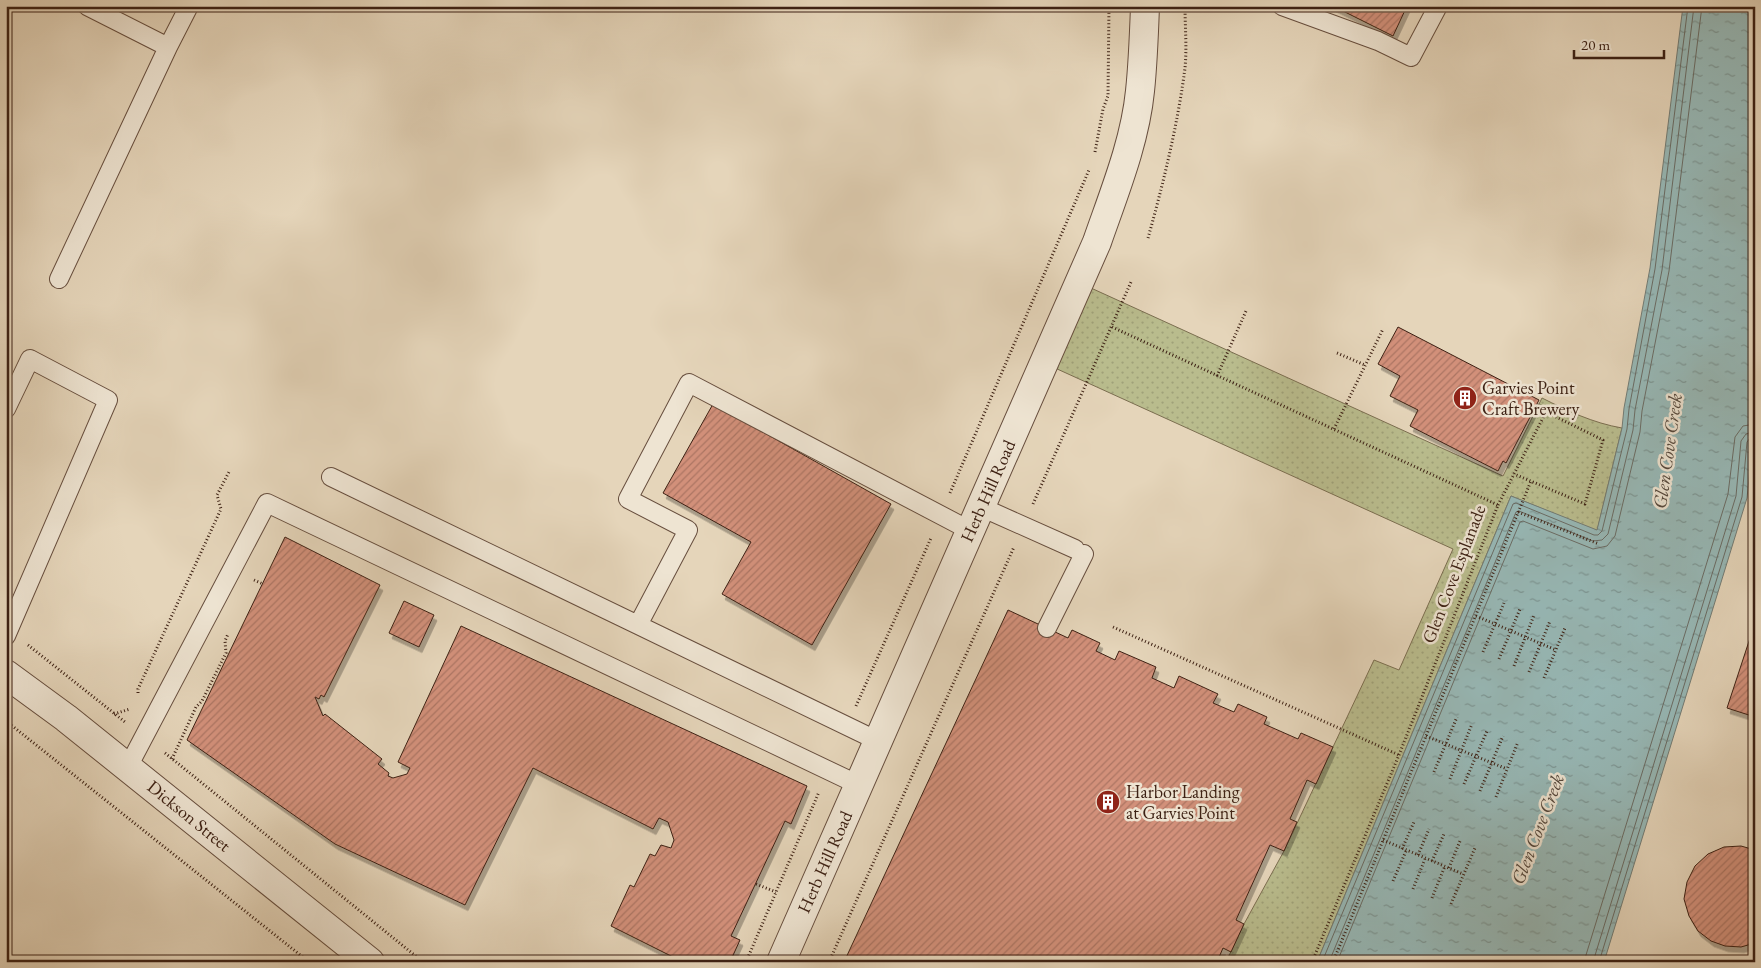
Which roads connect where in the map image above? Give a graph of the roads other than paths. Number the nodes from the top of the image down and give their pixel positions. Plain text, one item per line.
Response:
1 (87, 6) edge
2 (189, 6) edge
3 (1145, 6) edge
4 (1282, 6) edge
5 (1438, 6) edge
6 (168, 47) junction
7 (59, 279) dead end
8 (6, 408) edge
9 (331, 477) dead end
10 (981, 506) junction
11 (971, 531) junction
12 (638, 625) junction
13 (1047, 628) dead end
14 (8, 633) edge
15 (6, 674) edge
16 (878, 741) junction
17 (128, 767) junction
18 (859, 785) junction
19 (370, 962) edge
20 (781, 962) edge

1 - 6 lane
2 - 6 lane
3 - 10 street, Herb Hill Road
4 - 5 lane
6 - 7 lane
8 - 14 lane
9 - 12 lane
10 - 11 street, Herb Hill Road
10 - 13 lane
11 - 12 lane
11 - 16 street, Herb Hill Road
12 - 16 lane
15 - 17 street, Dickson Street
16 - 18 street, Herb Hill Road
17 - 18 lane
17 - 19 street, Dickson Street
18 - 20 street, Herb Hill Road

